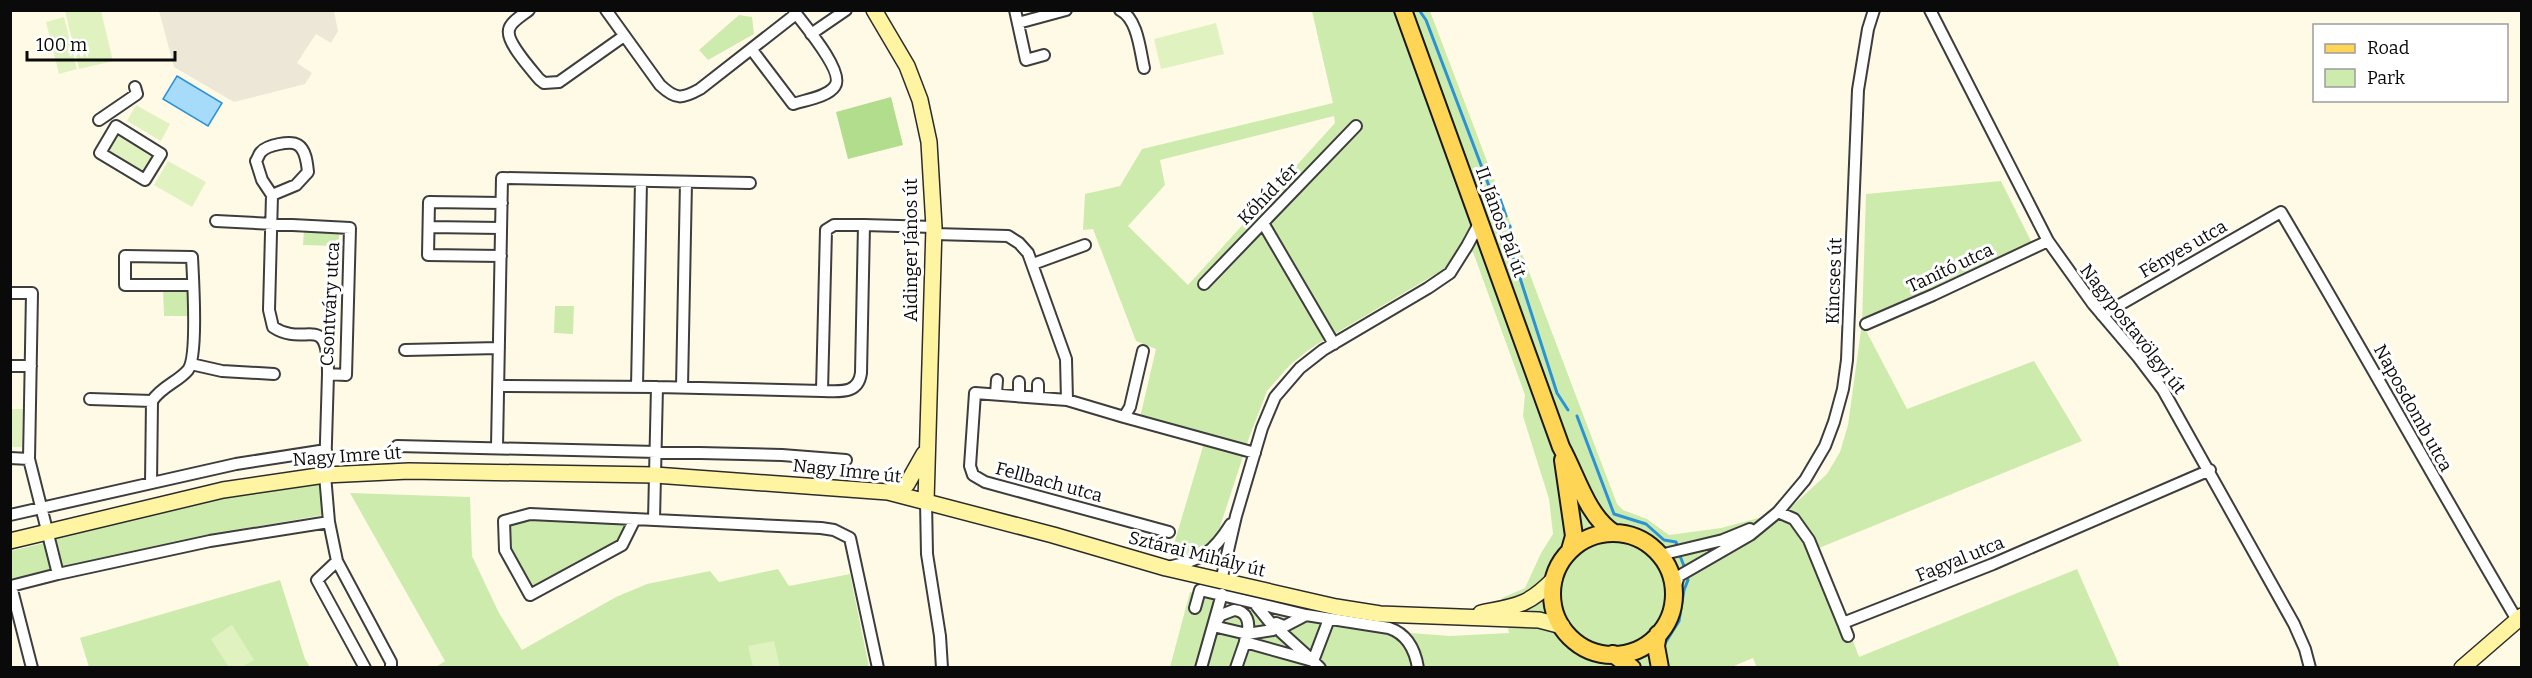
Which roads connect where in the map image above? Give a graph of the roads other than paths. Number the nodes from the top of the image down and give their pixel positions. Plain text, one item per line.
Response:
1 (530, 10) edge
2 (606, 10) edge
3 (846, 10) edge
4 (874, 10) edge
5 (1015, 10) edge
6 (1066, 10) edge
7 (1120, 10) edge
8 (1403, 10) edge
9 (1874, 10) edge
10 (1930, 10) edge
11 (795, 12) edge
12 (1018, 23) junction
13 (811, 34) junction
14 (624, 36) junction
15 (752, 50) junction
16 (1044, 55) dead end
17 (1144, 68) dead end
18 (135, 87) dead end
19 (99, 120) dead end
20 (1356, 126) dead end
21 (146, 180) joint
22 (640, 181) junction
23 (686, 182) junction
24 (750, 183) dead end
25 (272, 195) junction
26 (502, 203) junction
27 (2281, 212) joint
28 (216, 221) dead end
29 (1480, 221) junction
30 (1263, 223) junction
31 (271, 224) junction
32 (864, 225) junction
33 (429, 227) junction
34 (501, 228) junction
35 (934, 231) junction
36 (2048, 241) junction
37 (1085, 245) dead end
38 (501, 256) junction
39 (1033, 264) junction
40 (193, 285) junction
41 (1204, 285) dead end
42 (10, 293) edge
43 (2102, 315) junction
44 (1866, 324) dead end
45 (1334, 344) junction
46 (499, 348) junction
47 (405, 350) dead end
48 (1143, 351) dead end
49 (191, 364) junction
50 (10, 366) edge
51 (31, 366) junction
52 (273, 374) dead end
53 (328, 374) junction
54 (997, 380) dead end
55 (1020, 382) dead end
56 (1038, 384) dead end
57 (499, 386) junction
58 (637, 387) junction
59 (657, 387) junction
60 (682, 387) junction
61 (822, 391) junction
62 (996, 394) junction
63 (1019, 396) junction
64 (1038, 398) junction
65 (90, 399) dead end
66 (1067, 400) junction
67 (152, 401) junction
68 (1124, 417) junction
69 (397, 446) dead end
70 (928, 446) junction
71 (497, 447) junction
72 (1561, 447) junction
73 (326, 450) junction
74 (656, 452) junction
75 (1256, 453) junction
76 (10, 458) edge
77 (29, 459) junction
78 (846, 460) dead end
79 (2210, 470) junction
80 (325, 475) junction
81 (655, 475) junction
82 (150, 483) junction
83 (888, 492) junction
84 (926, 501) junction
85 (42, 509) junction
86 (1778, 512) junction
87 (10, 515) edge
88 (1236, 516) junction
89 (635, 519) junction
90 (654, 520) junction
91 (329, 522) junction
92 (1759, 526) junction
93 (47, 532) junction
94 (1169, 532) dead end
95 (1614, 533) junction
96 (10, 541) edge
97 (1570, 550) junction
98 (1660, 555) junction
99 (337, 561) junction
100 (1166, 568) junction
101 (58, 574) junction
102 (1554, 579) junction
103 (11, 586) edge
104 (1222, 588) junction
105 (1674, 591) junction
106 (1242, 598) junction
107 (1256, 605) junction
108 (1195, 608) dead end
109 (1239, 610) junction
110 (1280, 610) junction
111 (1306, 615) junction
112 (1464, 617) junction
113 (2519, 618) edge
114 (1329, 619) junction
115 (1843, 623) junction
116 (1213, 626) junction
117 (1562, 626) junction
118 (1278, 628) junction
119 (1233, 631) junction
120 (1658, 634) junction
121 (1848, 636) dead end
122 (1246, 638) junction
123 (1257, 646) junction
124 (1205, 652) junction
125 (1613, 654) junction
126 (1316, 664) edge
127 (1236, 667) edge
128 (32, 668) edge
129 (366, 668) edge
130 (391, 668) edge
131 (878, 668) edge
132 (942, 668) edge
133 (1201, 668) edge
134 (1212, 668) edge
135 (1418, 668) edge
136 (1632, 668) edge
137 (1660, 668) edge
138 (2310, 668) edge
139 (2462, 668) edge

1 - 14 street
2 - 14 street
3 - 13 street
4 - 35 street, Aidinger János út
5 - 12 street
6 - 12 street
7 - 17 street
8 - 29 main road, II. János Pál út
9 - 86 street, Kincses út
10 - 36 street, Nagypostavölgyi út
11 - 13 street
11 - 15 street
12 - 16 street
13 - 15 street
14 - 15 street
18 - 19 street
20 - 30 street, Kőhíd tér
21 - 21 street
22 - 23 street
22 - 26 street
22 - 58 street
23 - 24 street
23 - 60 street
25 - 25 street
25 - 31 street
26 - 33 street
26 - 34 street
27 - 43 street, Fényes utca
27 - 113 street, Naposdomb utca
28 - 31 street
29 - 45 street
29 - 72 main road, II. János Pál út
30 - 41 street, Kőhíd tér
30 - 45 street
31 - 53 street
31 - 53 street, Csontváry utca
32 - 35 street
32 - 61 street
32 - 61 street
33 - 34 street
33 - 38 street
34 - 38 street
35 - 39 street
35 - 70 street, Aidinger János út
36 - 43 street, Nagypostavölgyi út
36 - 44 street, Tanító utca
37 - 39 street
38 - 46 street
39 - 66 street
40 - 40 street
40 - 49 street
42 - 51 street
43 - 79 street, Nagypostavölgyi út
45 - 75 street
46 - 47 street
46 - 57 street
48 - 68 street
49 - 52 street
49 - 67 street
50 - 51 street
51 - 77 street
53 - 73 street, Csontváry utca
54 - 62 street
55 - 63 street
56 - 64 street
57 - 58 street
57 - 71 street
58 - 59 street
59 - 60 street
59 - 74 street
60 - 61 street
62 - 63 street, Fellbach utca
62 - 94 street, Fellbach utca
63 - 64 street, Fellbach utca
64 - 66 street, Fellbach utca
65 - 67 street
66 - 68 street, Fellbach utca
67 - 82 street
68 - 75 street, Fellbach utca
69 - 71 street, Nagy Imre út
70 - 83 street
70 - 84 street, Aidinger János út
71 - 74 street, Nagy Imre út
72 - 95 main road
72 - 97 main road
73 - 80 street, Csontváry utca
73 - 82 street, Nagy Imre út
74 - 78 street, Nagy Imre út
74 - 81 street
75 - 88 street
76 - 77 street
77 - 85 street
79 - 115 street, Fagyal utca
79 - 138 street, Nagypostavölgyi út
80 - 81 street, Nagy Imre út
80 - 91 street, Csontváry utca
80 - 93 street, Nagy Imre út
81 - 83 street, Nagy Imre út
81 - 90 street
82 - 85 street, Nagy Imre út
83 - 84 street, Nagy Imre út
84 - 100 street, Sztárai Mihály út
84 - 132 street
85 - 87 street, Nagy Imre út
85 - 93 street
86 - 92 street, Kincses út
86 - 115 street
88 - 100 street
88 - 104 street
89 - 89 street
89 - 90 street
90 - 131 street
91 - 99 street, Csontváry utca
91 - 101 street
92 - 98 street
92 - 105 street
93 - 96 street, Nagy Imre út
93 - 101 street
95 - 97 main road
95 - 98 main road
97 - 102 main road
98 - 105 main road
99 - 129 street
99 - 130 street, Csontváry utca
100 - 104 street, Sztárai Mihály út
101 - 103 street
102 - 112 street, Sztárai Mihály út
102 - 117 main road
103 - 128 street
104 - 106 street
104 - 108 street
104 - 112 street, Sztárai Mihály út
104 - 116 street
105 - 120 main road
106 - 107 street
106 - 109 street
107 - 110 street
107 - 118 street
109 - 116 street
109 - 119 street
109 - 122 street
110 - 111 street
110 - 118 street
111 - 114 street
111 - 118 street
112 - 117 street, Sztárai Mihály út
113 - 139 street
114 - 126 street
114 - 135 street
115 - 121 street
116 - 119 street
116 - 124 street
117 - 125 main road
118 - 122 street
118 - 126 street
119 - 122 street
120 - 125 main road
120 - 137 main road
122 - 123 street
122 - 127 street
123 - 126 street
123 - 127 street
124 - 133 street
124 - 134 street
125 - 136 main road

